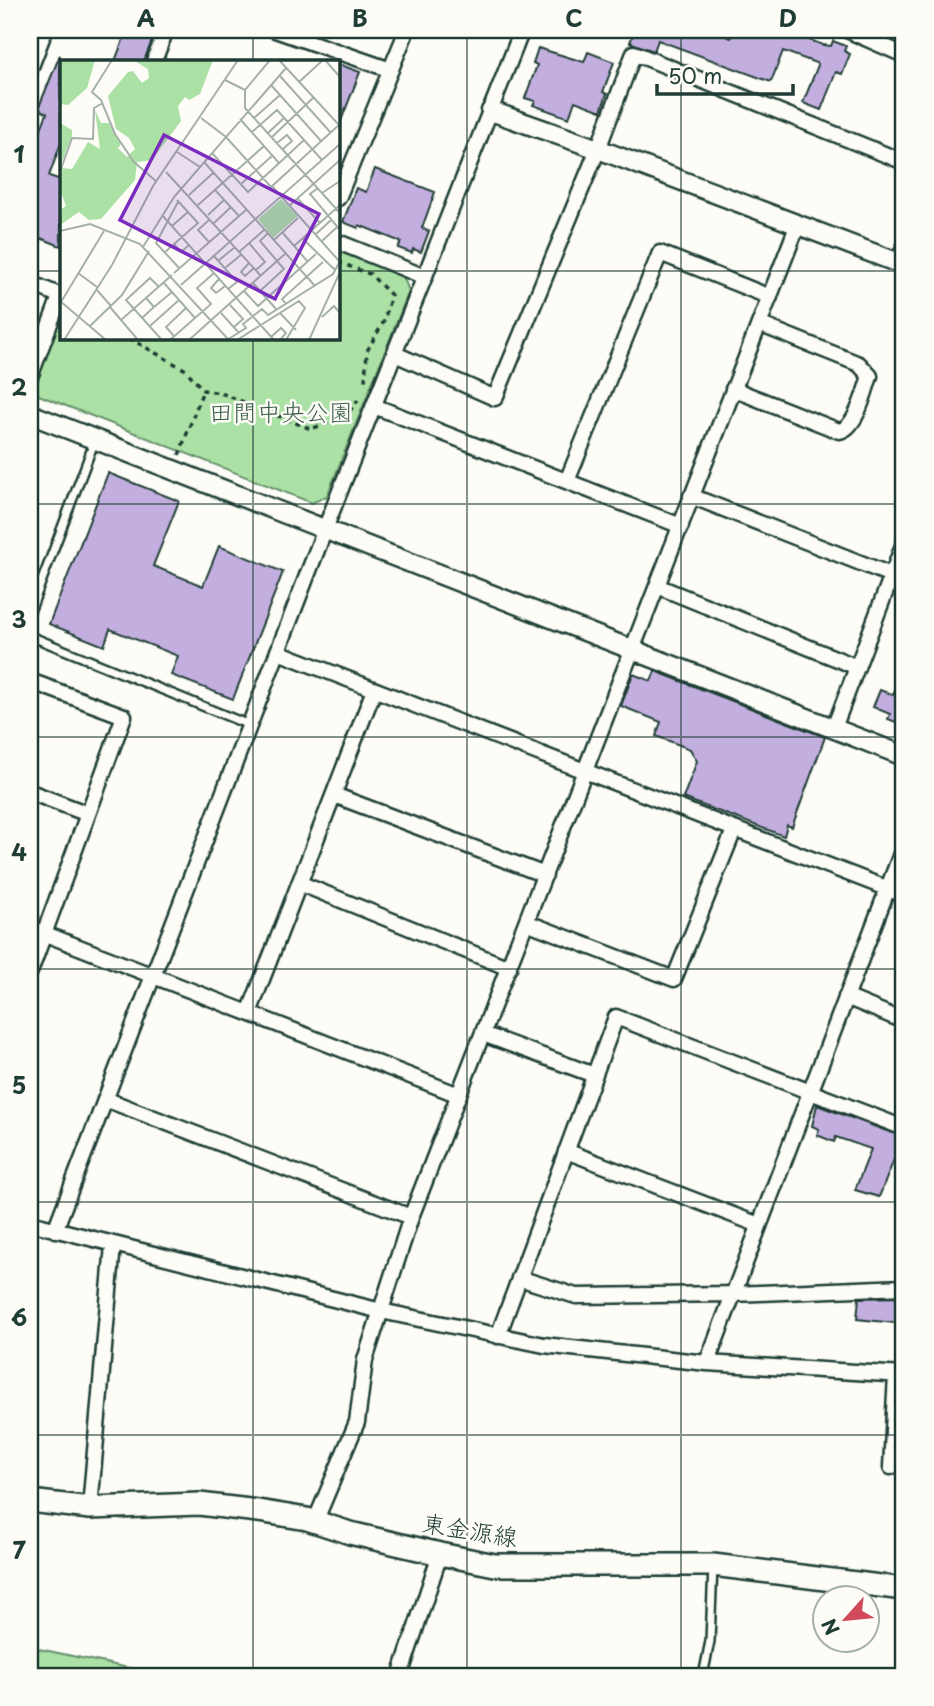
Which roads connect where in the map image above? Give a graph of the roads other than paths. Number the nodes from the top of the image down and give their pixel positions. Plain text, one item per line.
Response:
1 (45, 30) edge
2 (166, 30) edge
3 (407, 30) edge
4 (522, 30) edge
5 (847, 30) edge
6 (283, 31) edge
7 (904, 55) edge
8 (153, 60) edge
9 (30, 69) edge
10 (391, 70) junction
11 (491, 111) junction
12 (598, 149) junction
13 (904, 162) edge
14 (340, 193) edge
15 (797, 224) junction
16 (340, 243) edge
17 (902, 259) edge
18 (425, 277) junction
19 (30, 283) edge
20 (60, 295) edge
21 (770, 297) junction
22 (60, 298) edge
23 (759, 324) junction
24 (395, 354) junction
25 (30, 377) edge
26 (733, 388) junction
27 (374, 406) junction
28 (30, 414) edge
29 (95, 440) junction
30 (567, 481) junction
31 (691, 496) junction
32 (681, 526) junction
33 (325, 529) junction
34 (904, 543) edge
35 (891, 575) junction
36 (657, 586) junction
37 (30, 612) edge
38 (30, 636) edge
39 (633, 650) junction
40 (278, 652) junction
41 (857, 667) junction
42 (30, 681) edge
43 (374, 690) junction
44 (250, 725) junction
45 (834, 728) junction
46 (904, 756) edge
47 (585, 773) junction
48 (30, 792) edge
49 (334, 795) junction
50 (88, 814) junction
51 (734, 830) junction
52 (904, 846) edge
53 (545, 875) junction
54 (299, 883) junction
55 (888, 889) junction
56 (904, 895) edge
57 (526, 922) junction
58 (37, 931) edge
59 (509, 968) junction
60 (30, 972) edge
61 (153, 976) junction
62 (846, 998) junction
63 (249, 1013) junction
64 (904, 1021) edge
65 (483, 1034) junction
66 (594, 1075) junction
67 (810, 1091) junction
68 (459, 1095) junction
69 (105, 1099) junction
70 (904, 1128) edge
71 (566, 1151) junction
72 (411, 1217) junction
73 (30, 1223) edge
74 (759, 1225) junction
75 (55, 1230) junction
76 (113, 1245) junction
77 (519, 1278) junction
78 (904, 1287) edge
79 (733, 1294) junction
80 (381, 1311) junction
81 (498, 1336) junction
82 (707, 1363) junction
83 (900, 1375) edge
84 (891, 1467) dead end
85 (30, 1502) edge
86 (90, 1508) junction
87 (315, 1522) junction
88 (440, 1554) junction
89 (713, 1565) junction
90 (904, 1589) edge
91 (400, 1676) edge
92 (703, 1676) edge

1 - 9 street
2 - 8 street
3 - 10 street
4 - 11 street
5 - 7 street
6 - 10 street
10 - 14 street
11 - 12 street
11 - 18 street
12 - 13 street
12 - 15 street
12 - 24 street
15 - 17 street
15 - 21 street
16 - 18 street
18 - 24 street
19 - 20 street
21 - 23 street
21 - 30 street
22 - 25 street
23 - 26 street
23 - 26 street
24 - 27 street
26 - 31 street
27 - 30 street
27 - 33 street
28 - 29 street
29 - 33 street
29 - 37 lane
30 - 32 street
31 - 32 street
31 - 35 street
32 - 36 street
33 - 39 street
33 - 40 street
34 - 35 street
35 - 41 street
36 - 39 street
36 - 41 street
38 - 44 lane
39 - 45 street
39 - 47 street
40 - 43 street
40 - 44 street
41 - 45 street
42 - 50 street
43 - 47 street
43 - 49 street
44 - 61 street
45 - 46 street
47 - 51 street
47 - 53 street
48 - 50 street
49 - 53 street
49 - 54 street
50 - 58 street
51 - 55 street
51 - 57 street
52 - 55 street
53 - 57 street
54 - 59 street
54 - 63 street
55 - 56 street
55 - 62 street
57 - 59 street
58 - 60 street
58 - 61 street
59 - 65 street
61 - 63 street
61 - 69 street
62 - 64 street
62 - 67 street
63 - 68 street
65 - 66 street
65 - 68 street
66 - 67 street
66 - 71 street
67 - 70 street
67 - 74 street
68 - 72 street
69 - 72 street
69 - 75 street
71 - 74 street
71 - 77 street
72 - 80 street
73 - 75 street
74 - 79 street
75 - 76 street
76 - 80 street
76 - 86 street
77 - 79 street
77 - 81 street
78 - 79 street
79 - 82 street
80 - 81 street
80 - 87 street
81 - 82 street
82 - 83 street
83 - 84 street
85 - 86 main road, 東金源線
86 - 87 main road, 東金源線
87 - 88 main road, 東金源線
88 - 89 main road, 東金源線
88 - 91 street
89 - 90 main road, 東金源線
89 - 92 lane

